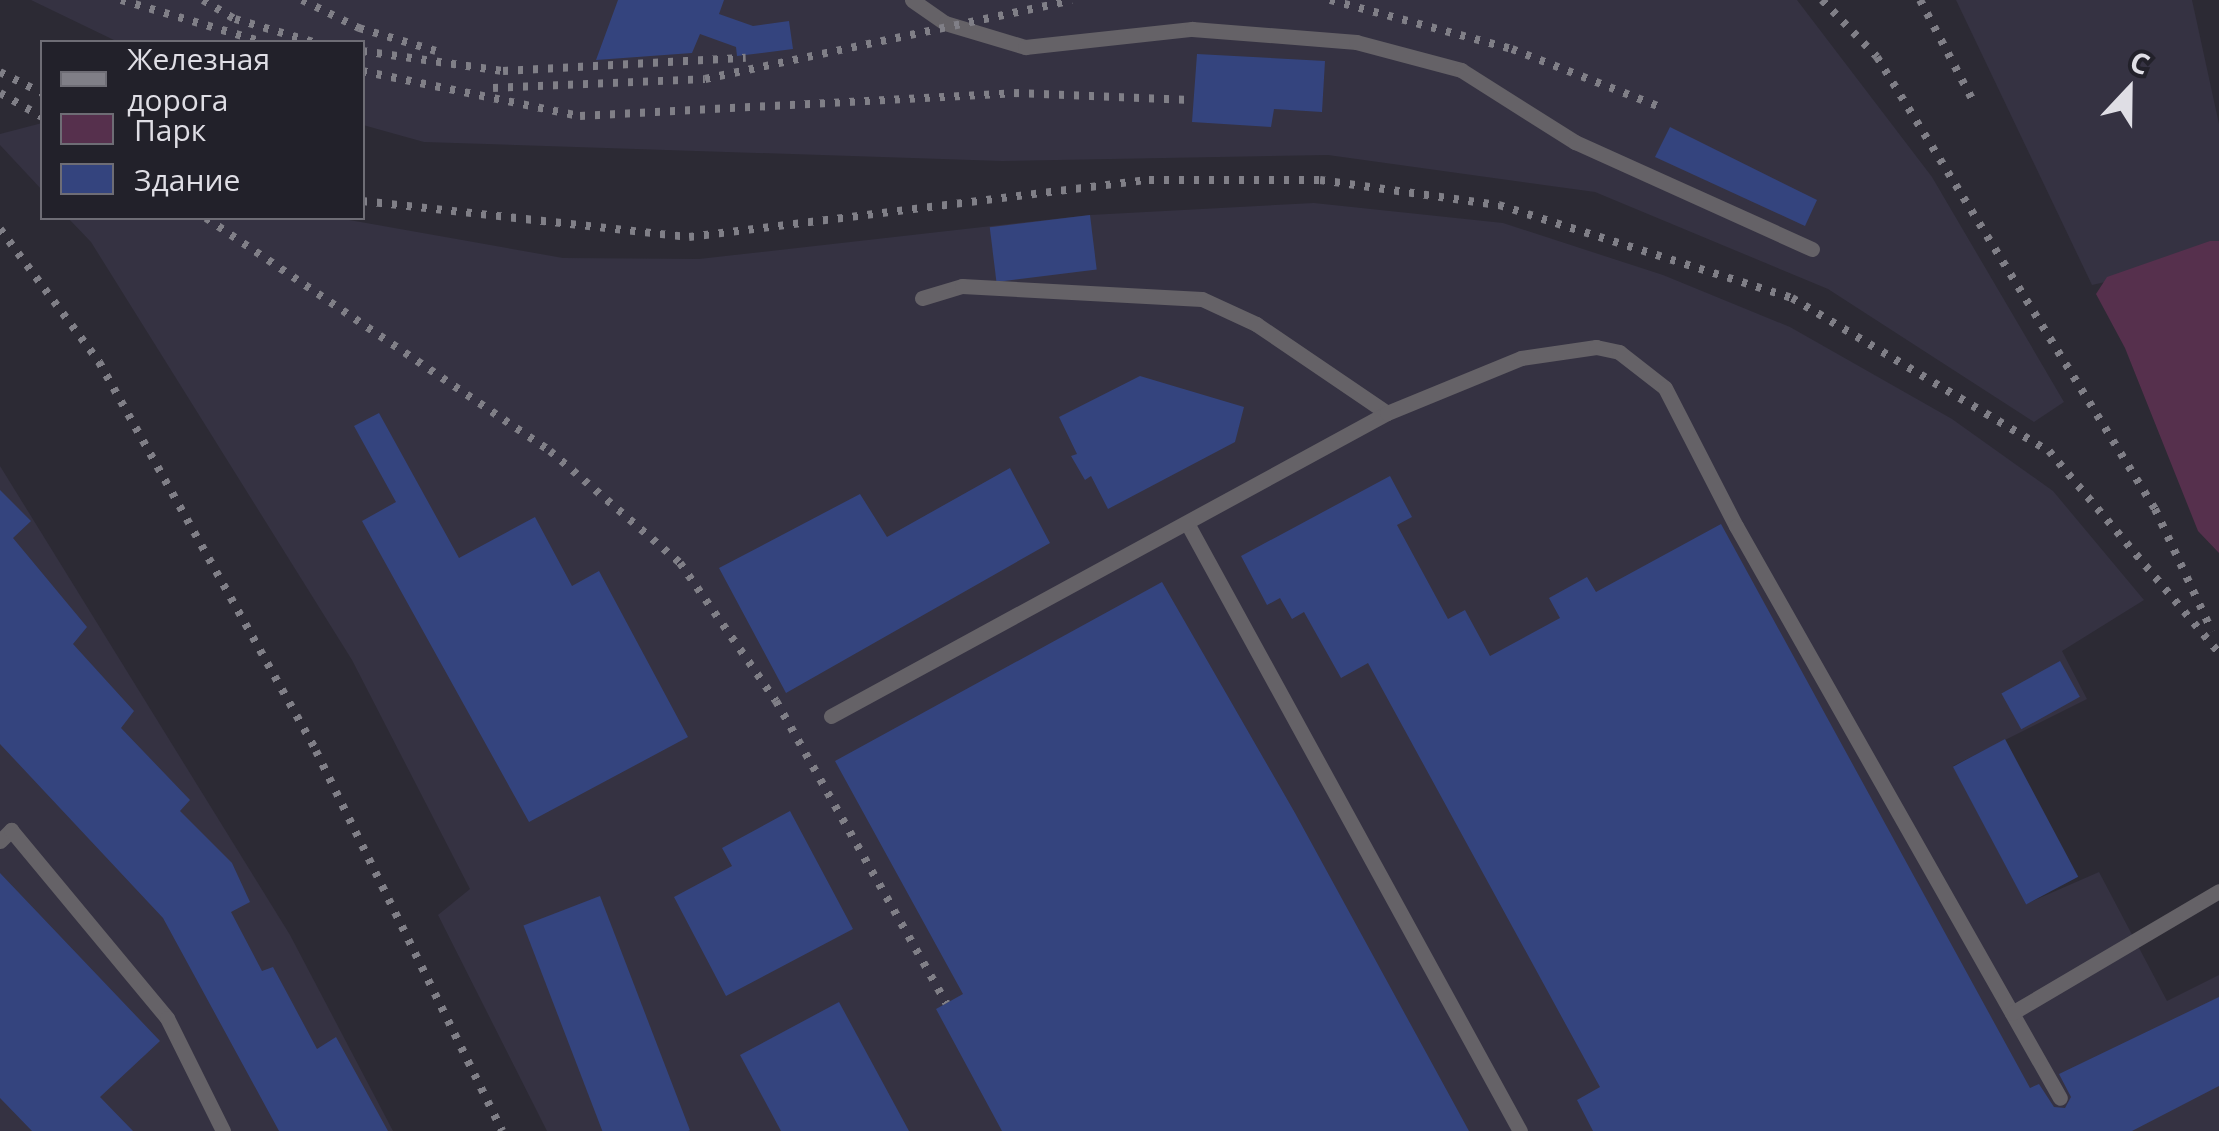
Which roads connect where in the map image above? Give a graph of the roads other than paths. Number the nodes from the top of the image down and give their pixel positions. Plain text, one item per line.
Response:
1 (912, 0) edge
2 (1812, 249) dead end
3 (922, 298) dead end
4 (1388, 413) junction
5 (1186, 522) junction
6 (831, 716) dead end
7 (0, 841) edge
8 (2219, 890) edge
9 (2012, 1014) junction
10 (2060, 1098) dead end
11 (223, 1131) edge
12 (1520, 1131) edge

1 - 2 lane
3 - 4 lane
4 - 5 lane
4 - 9 lane
5 - 6 lane
5 - 12 lane
7 - 11 lane
8 - 9 lane
9 - 10 lane

